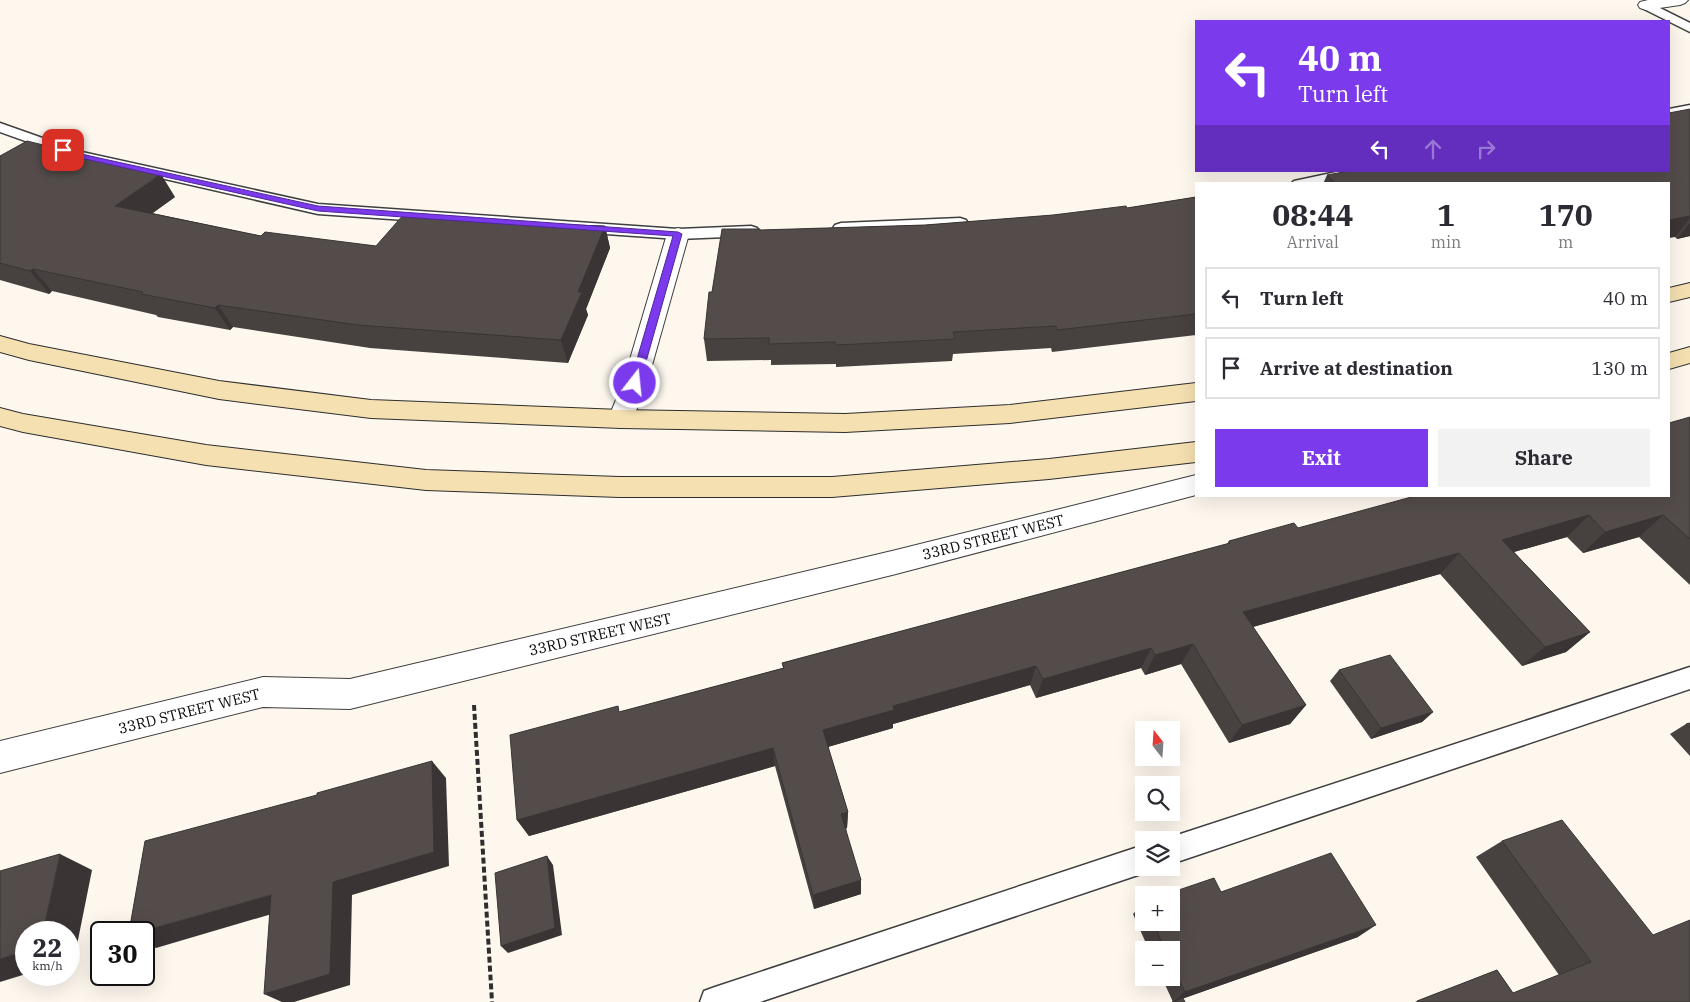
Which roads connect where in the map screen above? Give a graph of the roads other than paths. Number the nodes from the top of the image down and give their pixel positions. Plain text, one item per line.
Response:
1 (1680, 0) edge
2 (1646, 6) joint
3 (1690, 28) edge
4 (1690, 109) edge
5 (1670, 113) edge
6 (0, 127) edge
7 (1360, 172) edge
8 (1309, 182) edge
9 (976, 222) edge
10 (829, 228) edge
11 (770, 230) edge
12 (678, 234) junction
13 (1690, 290) edge
14 (1670, 295) edge
15 (0, 344) edge
16 (1690, 355) edge
17 (1670, 361) edge
18 (1195, 392) edge
19 (0, 417) edge
20 (621, 419) junction
21 (1195, 452) edge
22 (1195, 485) edge
23 (1690, 678) edge
24 (0, 757) edge
25 (1180, 847) edge
26 (1135, 863) edge
27 (715, 1002) edge

1 - 2 street
2 - 3 lane
4 - 5 lane
6 - 12 lane
7 - 8 lane
9 - 10 lane
11 - 12 lane
12 - 20 street
13 - 14 main road
15 - 20 main road
16 - 17 main road
18 - 20 main road
19 - 21 main road
22 - 24 street, 33RD STREET WEST
23 - 25 lane
26 - 27 lane

